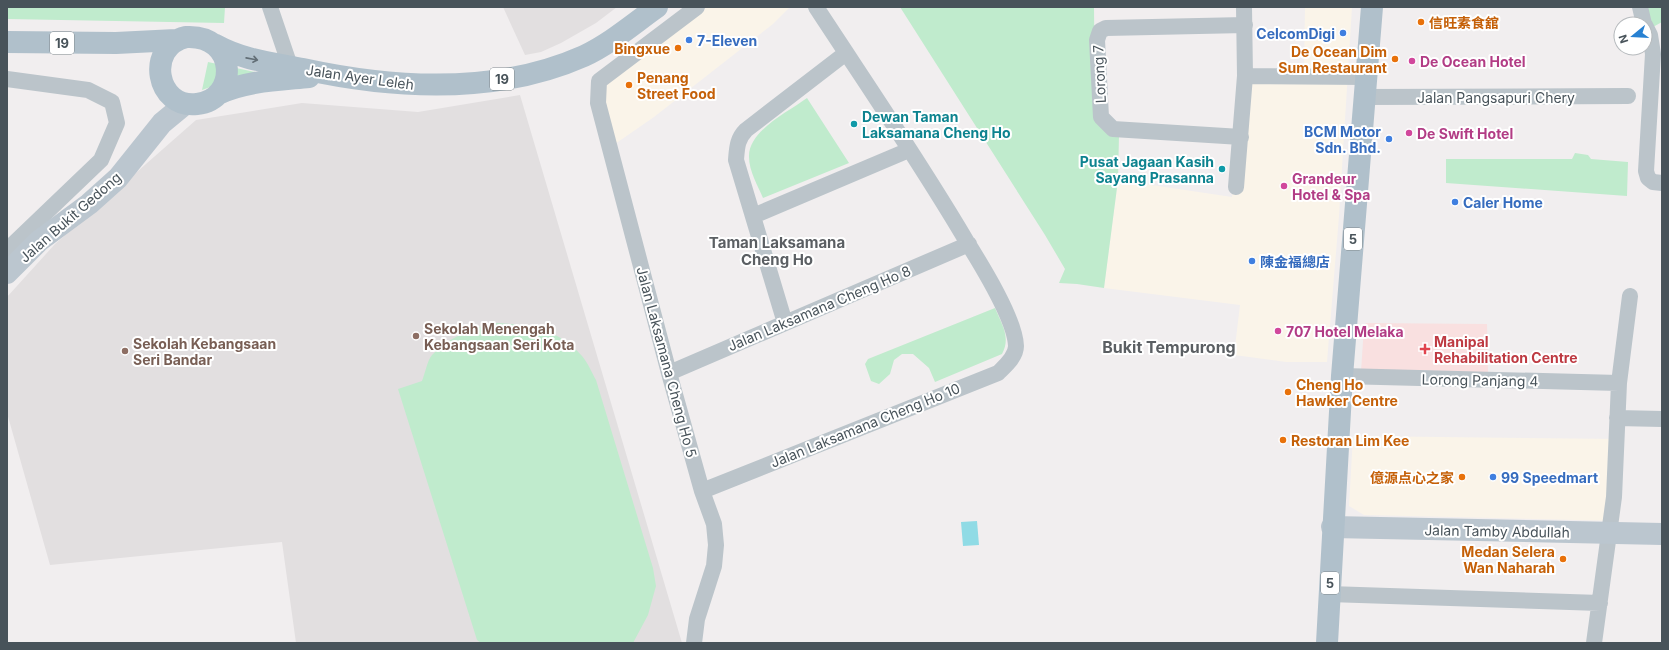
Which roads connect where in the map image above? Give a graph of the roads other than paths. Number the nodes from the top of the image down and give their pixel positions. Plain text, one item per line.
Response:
1 (270, 7) edge
2 (657, 7) edge
3 (697, 7) edge
4 (816, 7) edge
5 (1244, 7) edge
6 (1372, 7) edge
7 (1245, 25) junction
8 (176, 40) junction
9 (7, 42) edge
10 (116, 44) junction
11 (216, 45) junction
12 (846, 53) junction
13 (1653, 56) edge
14 (290, 66) junction
15 (330, 75) junction
16 (1245, 76) junction
17 (7, 79) edge
18 (163, 84) junction
19 (1365, 87) junction
20 (218, 94) junction
21 (1628, 96) dead end
22 (185, 104) junction
23 (162, 123) junction
24 (1241, 137) junction
25 (909, 150) junction
26 (1657, 183) edge
27 (1236, 187) dead end
28 (753, 216) junction
29 (969, 244) junction
30 (7, 250) edge
31 (7, 273) edge
32 (1630, 296) dead end
33 (785, 323) junction
34 (669, 373) junction
35 (1342, 376) junction
36 (1619, 383) junction
37 (1617, 418) junction
38 (1662, 419) edge
39 (702, 491) junction
40 (1332, 527) junction
41 (1610, 534) junction
42 (1662, 534) edge
43 (1329, 594) junction
44 (1600, 603) junction
45 (694, 643) edge
46 (1327, 643) edge
47 (1594, 643) edge

1 - 14 street
2 - 15 main road, Jalan Ayer Leleh / 19
3 - 34 street, Jalan Laksamana Cheng Ho 5
4 - 12 street
5 - 7 street
6 - 19 main road, 5
7 - 16 street
7 - 24 street, Lorong 7
8 - 10 main road, 19
8 - 11 main road
8 - 18 main road
9 - 10 main road, 19
10 - 18 main road
11 -> 14 main road, Jalan Ayer Leleh / 19
11 - 20 main road
12 - 25 street
12 - 28 street
13 - 26 street
14 - 15 main road, Jalan Ayer Leleh / 19
15 - 20 main road
16 - 19 street, Jalan Pangsapuri Chery
16 - 24 street
17 - 30 street
18 - 22 main road
18 - 23 street
19 - 21 street, Jalan Pangsapuri Chery
19 - 35 main road, 5
20 - 22 main road
22 - 23 street, Jalan Bukit Gedong
23 - 31 street, Jalan Bukit Gedong
24 - 27 street
25 - 28 street
25 - 29 street
28 - 33 street
29 - 33 street, Jalan Laksamana Cheng Ho 8
29 - 39 street, Jalan Laksamana Cheng Ho 10
32 - 36 street
33 - 34 street, Jalan Laksamana Cheng Ho 8
34 - 39 street, Jalan Laksamana Cheng Ho 5
35 - 36 street, Lorong Panjang 4
35 - 40 main road, 5
36 - 37 street
37 - 38 street
37 - 41 street
39 - 45 street, Jalan Laksamana Cheng Ho 5
40 - 41 street, Jalan Tamby Abdullah
40 - 43 main road, 5
41 - 42 street, Jalan Tamby Abdullah
41 - 44 street
43 - 44 street
43 - 46 main road, 5
44 - 47 street

